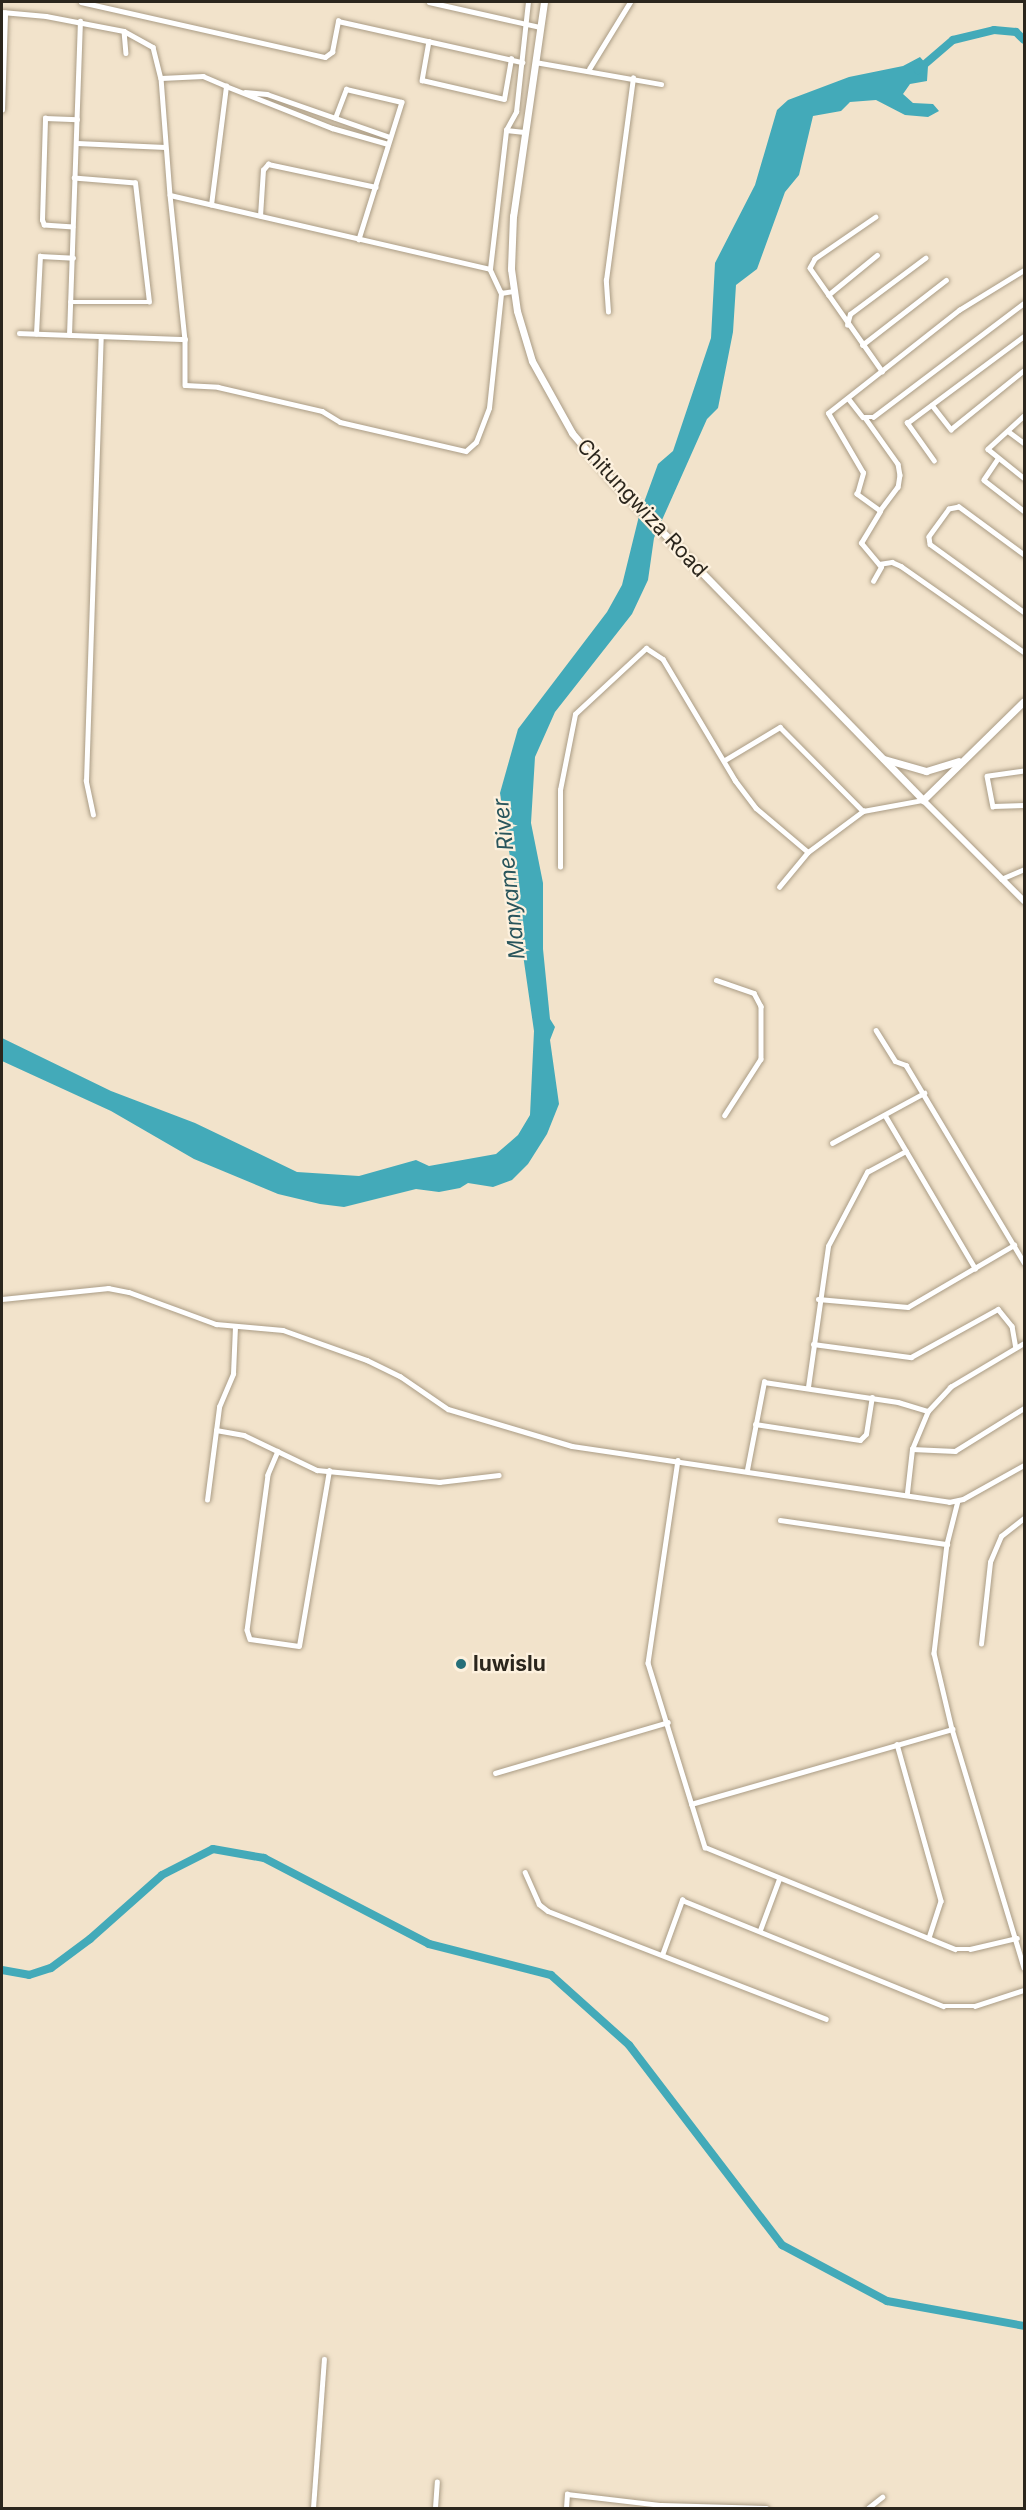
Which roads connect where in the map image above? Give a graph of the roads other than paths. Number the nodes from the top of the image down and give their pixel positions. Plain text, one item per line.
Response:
1 (81, 2) edge
2 (429, 2) edge
3 (528, 2) edge
4 (544, 2) edge
5 (630, 2) edge
6 (3, 13) edge
7 (80, 21) junction
8 (526, 24) junction
9 (540, 27) junction
10 (124, 31) junction
11 (429, 41) junction
12 (126, 53) dead end
13 (511, 59) junction
14 (522, 62) junction
15 (535, 62) junction
16 (589, 69) junction
17 (161, 78) junction
18 (633, 78) junction
19 (661, 84) dead end
20 (226, 86) junction
21 (242, 92) junction
22 (2, 110) edge
23 (335, 118) junction
24 (78, 119) junction
25 (507, 130) junction
26 (524, 132) junction
27 (390, 137) junction
28 (76, 143) junction
29 (388, 144) junction
30 (165, 147) junction
31 (74, 178) junction
32 (376, 187) junction
33 (170, 195) junction
34 (211, 206) junction
35 (260, 216) junction
36 (876, 218) dead end
37 (73, 227) junction
38 (359, 239) junction
39 (878, 255) dead end
40 (73, 258) junction
41 (925, 258) dead end
42 (490, 269) junction
43 (1024, 270) edge
44 (946, 280) dead end
45 (514, 291) junction
46 (501, 293) junction
47 (828, 295) junction
48 (70, 302) junction
49 (1024, 303) edge
50 (608, 312) dead end
51 (847, 325) junction
52 (19, 333) dead end
53 (36, 334) junction
54 (69, 335) junction
55 (1024, 336) edge
56 (101, 337) junction
57 (185, 339) junction
58 (862, 345) junction
59 (1024, 370) edge
60 (882, 371) junction
61 (848, 398) junction
62 (932, 405) junction
63 (1024, 416) edge
64 (866, 419) junction
65 (1008, 431) junction
66 (1024, 443) edge
67 (998, 459) junction
68 (934, 461) dead end
69 (1024, 478) edge
70 (880, 511) junction
71 (1024, 512) edge
72 (1024, 555) edge
73 (879, 564) junction
74 (873, 581) dead end
75 (1024, 612) edge
76 (1024, 652) edge
77 (1024, 701) edge
78 (880, 757) junction
79 (964, 759) junction
80 (725, 760) junction
81 (1024, 771) edge
82 (923, 800) junction
83 (1024, 805) edge
84 (863, 811) junction
85 (93, 815) dead end
86 (808, 852) junction
87 (560, 867) dead end
88 (1024, 869) edge
89 (1001, 879) junction
90 (779, 887) dead end
91 (1024, 901) edge
92 (716, 980) dead end
93 (876, 1030) dead end
94 (924, 1093) junction
95 (725, 1115) dead end
96 (885, 1115) junction
97 (832, 1143) dead end
98 (906, 1151) junction
99 (1014, 1245) junction
100 (1024, 1262) edge
101 (975, 1268) junction
102 (2, 1299) edge
103 (818, 1299) junction
104 (235, 1327) junction
105 (1024, 1343) edge
106 (813, 1344) junction
107 (1016, 1348) junction
108 (808, 1387) junction
109 (872, 1397) junction
110 (1024, 1408) edge
111 (928, 1411) junction
112 (754, 1424) junction
113 (216, 1430) junction
114 (912, 1449) junction
115 (278, 1450) junction
116 (678, 1460) junction
117 (1024, 1465) edge
118 (747, 1470) junction
119 (329, 1471) junction
120 (500, 1475) dead end
121 (907, 1493) junction
122 (207, 1500) dead end
123 (958, 1501) junction
124 (1024, 1518) edge
125 (780, 1520) dead end
126 (946, 1545) junction
127 (981, 1644) dead end
128 (668, 1722) junction
129 (952, 1729) junction
130 (897, 1744) junction
131 (495, 1773) dead end
132 (691, 1804) junction
133 (525, 1872) dead end
134 (779, 1879) junction
135 (760, 1930) junction
136 (929, 1938) junction
137 (1017, 1938) junction
138 (662, 1955) junction
139 (1024, 1967) edge
140 (1024, 1990) edge
141 (826, 2019) dead end
142 (324, 2358) dead end
143 (437, 2482) dead end
144 (882, 2497) dead end
145 (313, 2508) edge
146 (435, 2508) edge
147 (566, 2508) edge
148 (766, 2508) edge
149 (868, 2508) edge

1 - 11 street
2 - 8 street
3 - 8 street
4 - 9 main road, Chitungwiza Road
5 - 16 street
6 - 7 street
6 - 22 street
7 - 10 street
7 - 24 street
8 - 9 street
8 - 14 street
9 - 15 main road, Chitungwiza Road
10 - 12 street
10 - 17 street
11 - 13 street
11 - 13 street
13 - 14 street
14 - 25 street
15 - 16 street
15 - 26 main road, Chitungwiza Road
16 - 18 street
17 - 20 street
17 - 30 street
18 - 19 street
18 - 50 street
20 - 21 street
20 - 34 street
21 - 23 street
21 - 29 street
23 - 27 street
23 - 27 street
24 - 28 street
24 - 37 street
25 - 26 street
25 - 42 street
26 - 45 main road, Chitungwiza Road
27 - 29 street
28 - 30 street
28 - 31 street
29 - 32 street
30 - 33 street
31 - 37 street
31 - 48 street
32 - 35 street
32 - 38 street
33 - 34 street
33 - 57 street
34 - 35 street
35 - 38 street
36 - 47 street
37 - 40 street
38 - 42 street
39 - 47 street
40 - 48 street
40 - 53 street
41 - 51 street
42 - 46 street
43 - 60 street
44 - 58 street
45 - 46 street
45 - 78 main road, Chitungwiza Road
46 - 57 street
47 - 51 street
48 - 54 street
49 - 64 street
51 - 58 street
52 - 53 street
53 - 54 street
54 - 56 street
55 - 62 street
56 - 57 street
56 - 85 street
58 - 60 street
59 - 62 street
60 - 61 street
61 - 64 street
61 - 70 street
62 - 68 street
63 - 65 street
64 - 70 street
65 - 66 street
65 - 67 street
67 - 69 street
67 - 71 street
70 - 73 street
72 - 75 street
73 - 74 street
73 - 76 street
77 - 79 main road
78 - 79 main road
78 - 82 main road, Chitungwiza Road
79 - 82 main road
80 - 84 street
80 - 86 street
80 - 87 street
81 - 83 street
82 - 84 street
82 - 89 main road
84 - 86 street
86 - 90 street
88 - 89 street
89 - 91 main road
92 - 95 street
93 - 94 street
94 - 96 street
94 - 99 street
96 - 97 street
96 - 98 street
98 - 101 street
98 - 103 street
99 - 100 street
99 - 101 street
101 - 103 street
102 - 104 street
103 - 106 street
104 - 113 street
104 - 116 street
105 - 107 street
106 - 107 street
106 - 108 street
107 - 111 street
108 - 109 street
108 - 112 street
109 - 111 street
109 - 112 street
110 - 114 street
111 - 114 street
112 - 118 street
113 - 115 street
113 - 122 street
114 - 121 street
115 - 119 street
115 - 119 street
116 - 118 street
116 - 128 street
117 - 123 street
118 - 121 street
119 - 120 street
121 - 123 street
123 - 126 street
124 - 127 street
125 - 126 street
126 - 129 street
128 - 131 street
128 - 132 street
129 - 130 street
129 - 137 street
130 - 132 street
130 - 136 street
132 - 134 street
133 - 138 street
134 - 135 street
134 - 136 street
135 - 138 street
135 - 140 street
136 - 137 street
137 - 139 street
138 - 141 street
142 - 145 street
143 - 146 street
144 - 149 street
147 - 148 street

